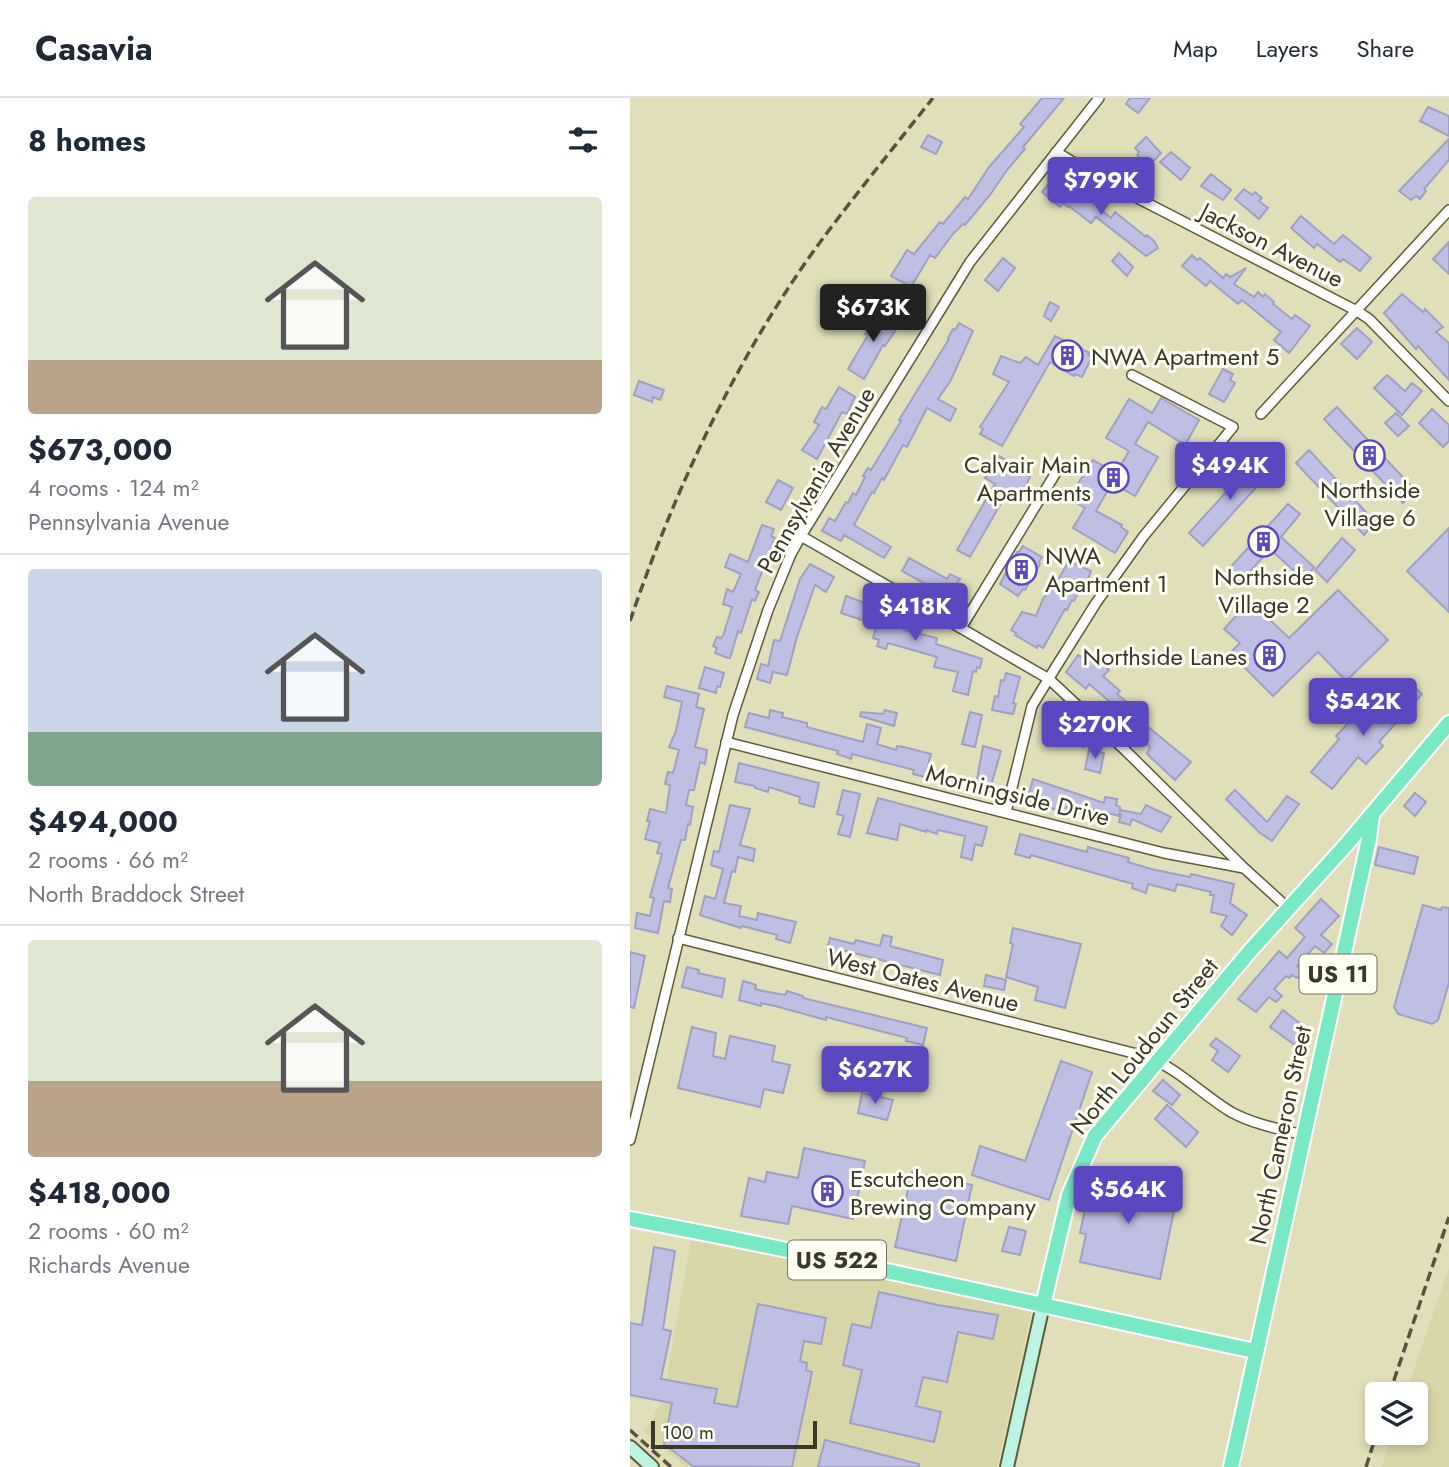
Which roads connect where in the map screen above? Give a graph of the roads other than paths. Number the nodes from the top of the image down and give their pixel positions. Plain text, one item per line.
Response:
1 (1099, 98) edge
2 (1056, 152) junction
3 (1449, 210) edge
4 (1357, 311) junction
5 (1132, 375) dead end
6 (1449, 401) edge
7 (1261, 414) dead end
8 (1060, 466) dead end
9 (801, 536) junction
10 (961, 628) junction
11 (1049, 679) junction
12 (1449, 723) edge
13 (726, 742) junction
14 (1006, 812) junction
15 (1373, 812) junction
16 (1355, 834) junction
17 (1368, 844) junction
18 (1244, 868) junction
19 (1288, 908) junction
20 (678, 938) junction
21 (1158, 1061) junction
22 (1303, 1136) junction
23 (630, 1140) edge
24 (630, 1219) edge
25 (1043, 1305) junction
26 (1255, 1351) junction
27 (630, 1447) edge
28 (652, 1467) edge
29 (1007, 1467) edge
30 (1231, 1467) edge

1 - 2 street, Pennsylvania Avenue
2 - 4 street, Jackson Avenue
2 - 9 street, Pennsylvania Avenue
3 - 4 street
4 - 6 street, Jackson Avenue
4 - 7 street
5 - 11 street
8 - 10 street
9 - 10 street
9 - 13 street, Pennsylvania Avenue
10 - 11 street
11 - 14 street
11 - 18 street
12 - 15 main road, North Loudoun Street
13 - 14 street, Morningside Drive
13 - 20 street, Pennsylvania Avenue
14 - 18 street, Morningside Drive
15 - 16 main road, North Loudoun Street
15 - 17 main road, North Cameron Street / US 11
16 - 17 main road
16 - 19 main road, North Loudoun Street
17 - 22 main road, North Cameron Street / US 11
18 - 19 street
19 - 21 main road, North Loudoun Street
20 - 21 street, West Oates Avenue
20 - 23 street, Pennsylvania Avenue
21 - 22 street
21 - 25 main road, North Loudoun Street
22 - 26 main road, North Cameron Street / US 11
24 - 25 main road, US 522
25 - 26 main road
25 - 29 street, North Loudoun Street
26 - 30 main road, North Cameron Street / US 11
27 - 28 street

